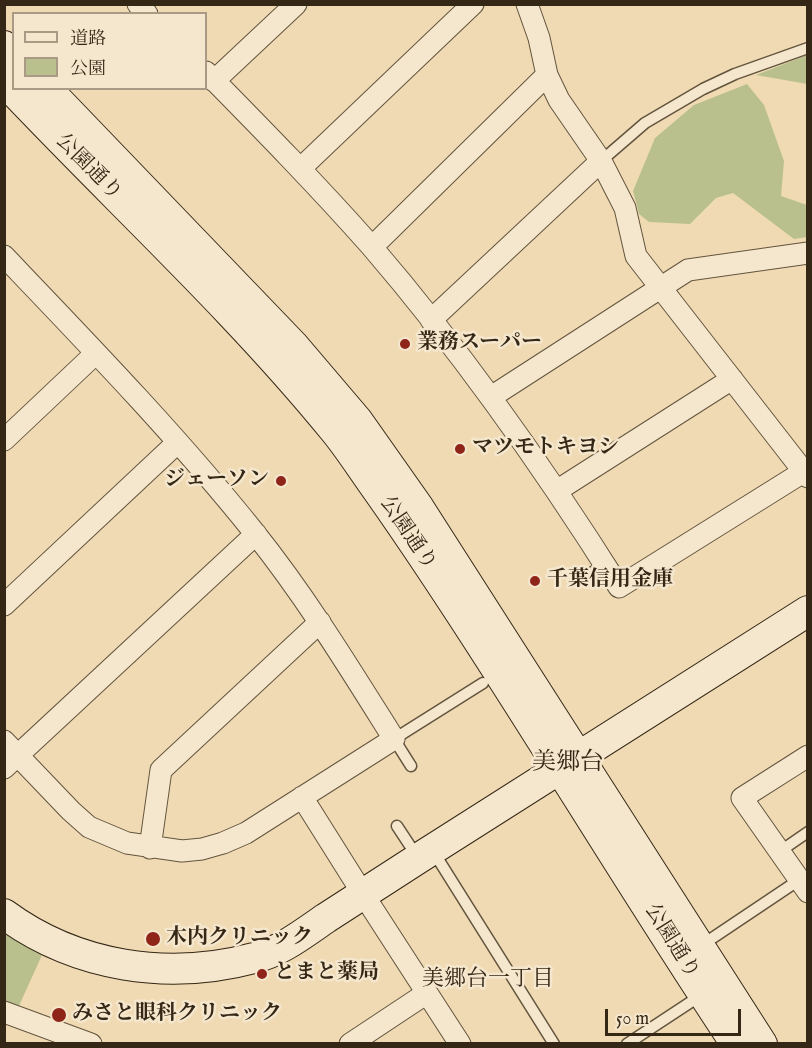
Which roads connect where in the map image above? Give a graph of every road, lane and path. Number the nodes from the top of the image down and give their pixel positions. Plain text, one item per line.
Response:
1 (296, 4) edge
2 (472, 4) edge
3 (527, 4) edge
4 (807, 48) edge
5 (547, 75) junction
6 (210, 76) edge
7 (12, 90) edge
8 (48, 90) edge
9 (601, 161) junction
10 (301, 168) junction
11 (372, 247) junction
12 (807, 253) edge
13 (8, 266) edge
14 (661, 287) junction
15 (431, 320) junction
16 (96, 354) junction
17 (732, 379) junction
18 (491, 397) junction
19 (4, 440) edge
20 (178, 441) junction
21 (806, 473) edge
22 (558, 490) junction
23 (256, 534) junction
24 (605, 564) junction
25 (584, 578) dead end
26 (4, 605) edge
27 (807, 611) edge
28 (320, 622) junction
29 (483, 683) dead end
30 (394, 739) junction
31 (9, 755) edge
32 (807, 756) edge
33 (569, 763) junction
34 (411, 766) dead end
35 (303, 797) junction
36 (397, 826) dead end
37 (807, 832) edge
38 (150, 848) junction
39 (779, 852) junction
40 (425, 854) junction
41 (803, 886) edge
42 (363, 894) junction
43 (4, 914) edge
44 (700, 947) junction
45 (427, 993) junction
46 (703, 994) junction
47 (4, 1012) edge
48 (91, 1044) edge
49 (350, 1044) edge
50 (460, 1044) edge
51 (554, 1044) edge
52 (627, 1044) edge
53 (736, 1044) edge
54 (762, 1044) edge

1 - 6 street
2 - 10 street
3 - 5 street
4 - 9 lane
5 - 9 street
5 - 11 street
6 - 10 street
7 - 33 street, 公園通り
8 - 33 street, 公園通り
9 - 14 street
9 - 15 street
10 - 11 street
11 - 15 street
12 - 14 street
13 - 16 street
14 - 17 street
14 - 18 street
15 - 18 street
16 - 19 street
16 - 20 street
17 - 21 street
17 - 22 street
18 - 22 street
20 - 23 street
20 - 26 street
21 - 24 street
22 - 24 street
23 - 28 street
23 - 31 street
24 - 25 lane
27 - 33 street
28 - 30 street
28 - 38 street
29 - 30 lane
30 - 34 lane
30 - 35 street
31 - 38 street
32 - 39 street
33 - 40 street
33 - 44 street, 公園通り
33 - 46 street, 公園通り
35 - 38 street
35 - 42 street
36 - 40 lane
37 - 39 lane
39 - 41 street
40 - 42 street
40 - 51 lane
41 - 44 lane
42 - 43 street
42 - 45 street
44 - 54 street, 公園通り
45 - 49 street
45 - 50 street
46 - 52 lane
46 - 53 street, 公園通り
47 - 48 street

